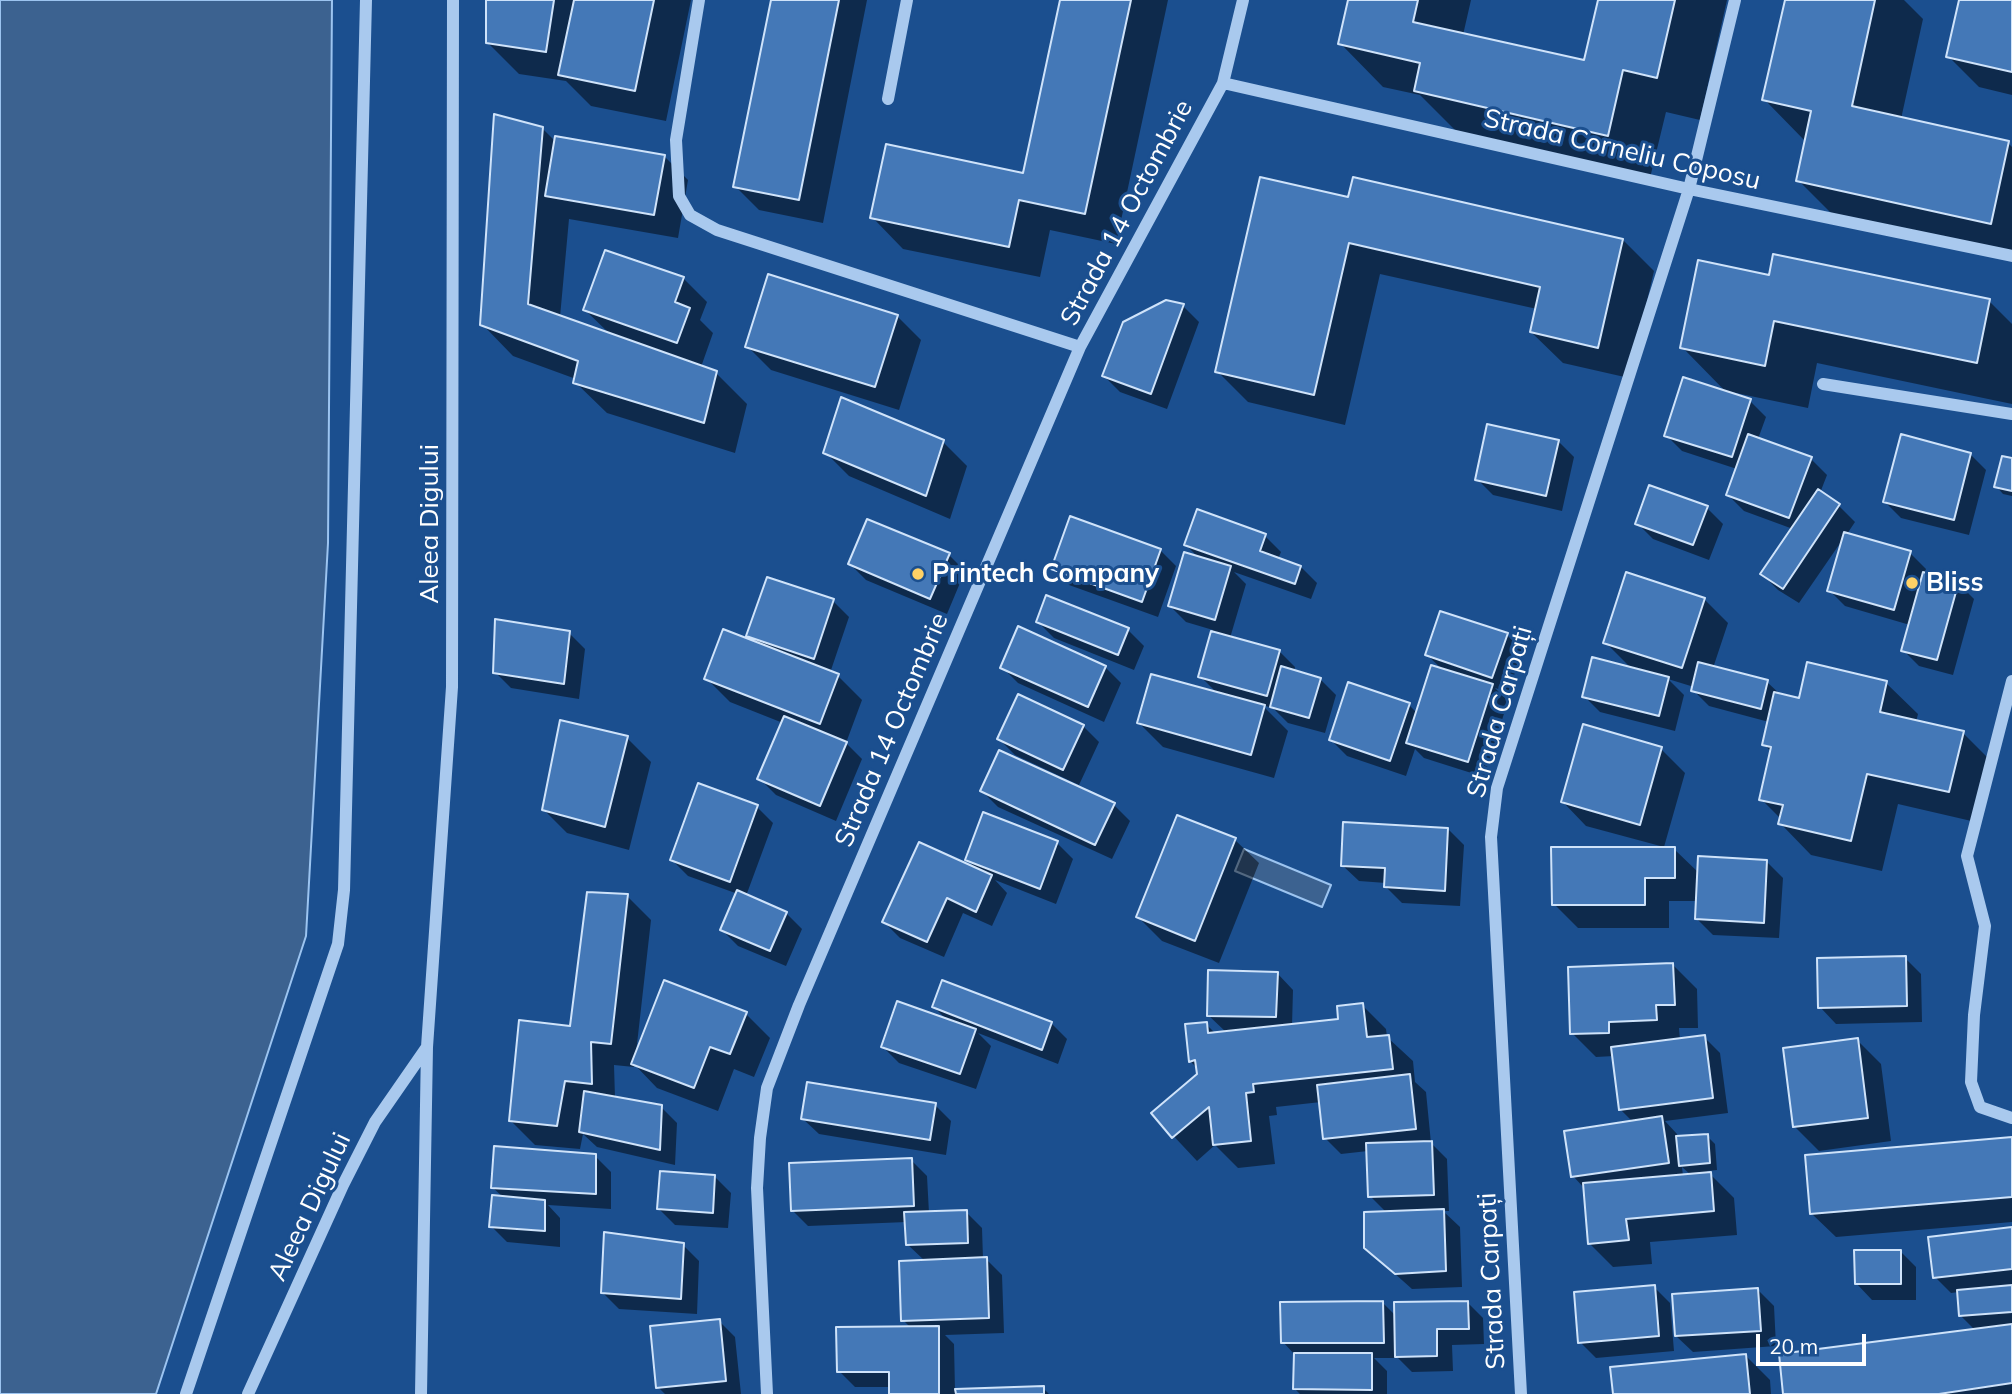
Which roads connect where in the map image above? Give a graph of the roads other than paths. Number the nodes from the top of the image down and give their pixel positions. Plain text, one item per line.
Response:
1 (366, 0) edge
2 (453, 0) edge
3 (699, 0) edge
4 (907, 0) edge
5 (1243, 0) edge
6 (1735, 0) edge
7 (1223, 83) junction
8 (888, 99) dead end
9 (1689, 189) junction
10 (2012, 256) edge
11 (1080, 347) junction
12 (1824, 384) dead end
13 (2012, 414) edge
14 (2012, 681) edge
15 (427, 1047) junction
16 (2012, 1118) edge
17 (186, 1394) edge
18 (248, 1394) edge
19 (421, 1394) edge
20 (767, 1394) edge
21 (1521, 1394) edge

1 - 17 street
2 - 15 street, Aleea Digului
3 - 11 street
4 - 8 street
5 - 7 street, Strada 14 Octombrie
6 - 9 street, Strada Carpați
7 - 9 street, Strada Corneliu Coposu
7 - 11 street, Strada 14 Octombrie
9 - 10 street, Strada Corneliu Coposu
9 - 21 street, Strada Carpați
11 - 20 street, Strada 14 Octombrie
12 - 13 street
14 - 16 street
15 - 18 street, Aleea Digului
15 - 19 street, Aleea Digului

